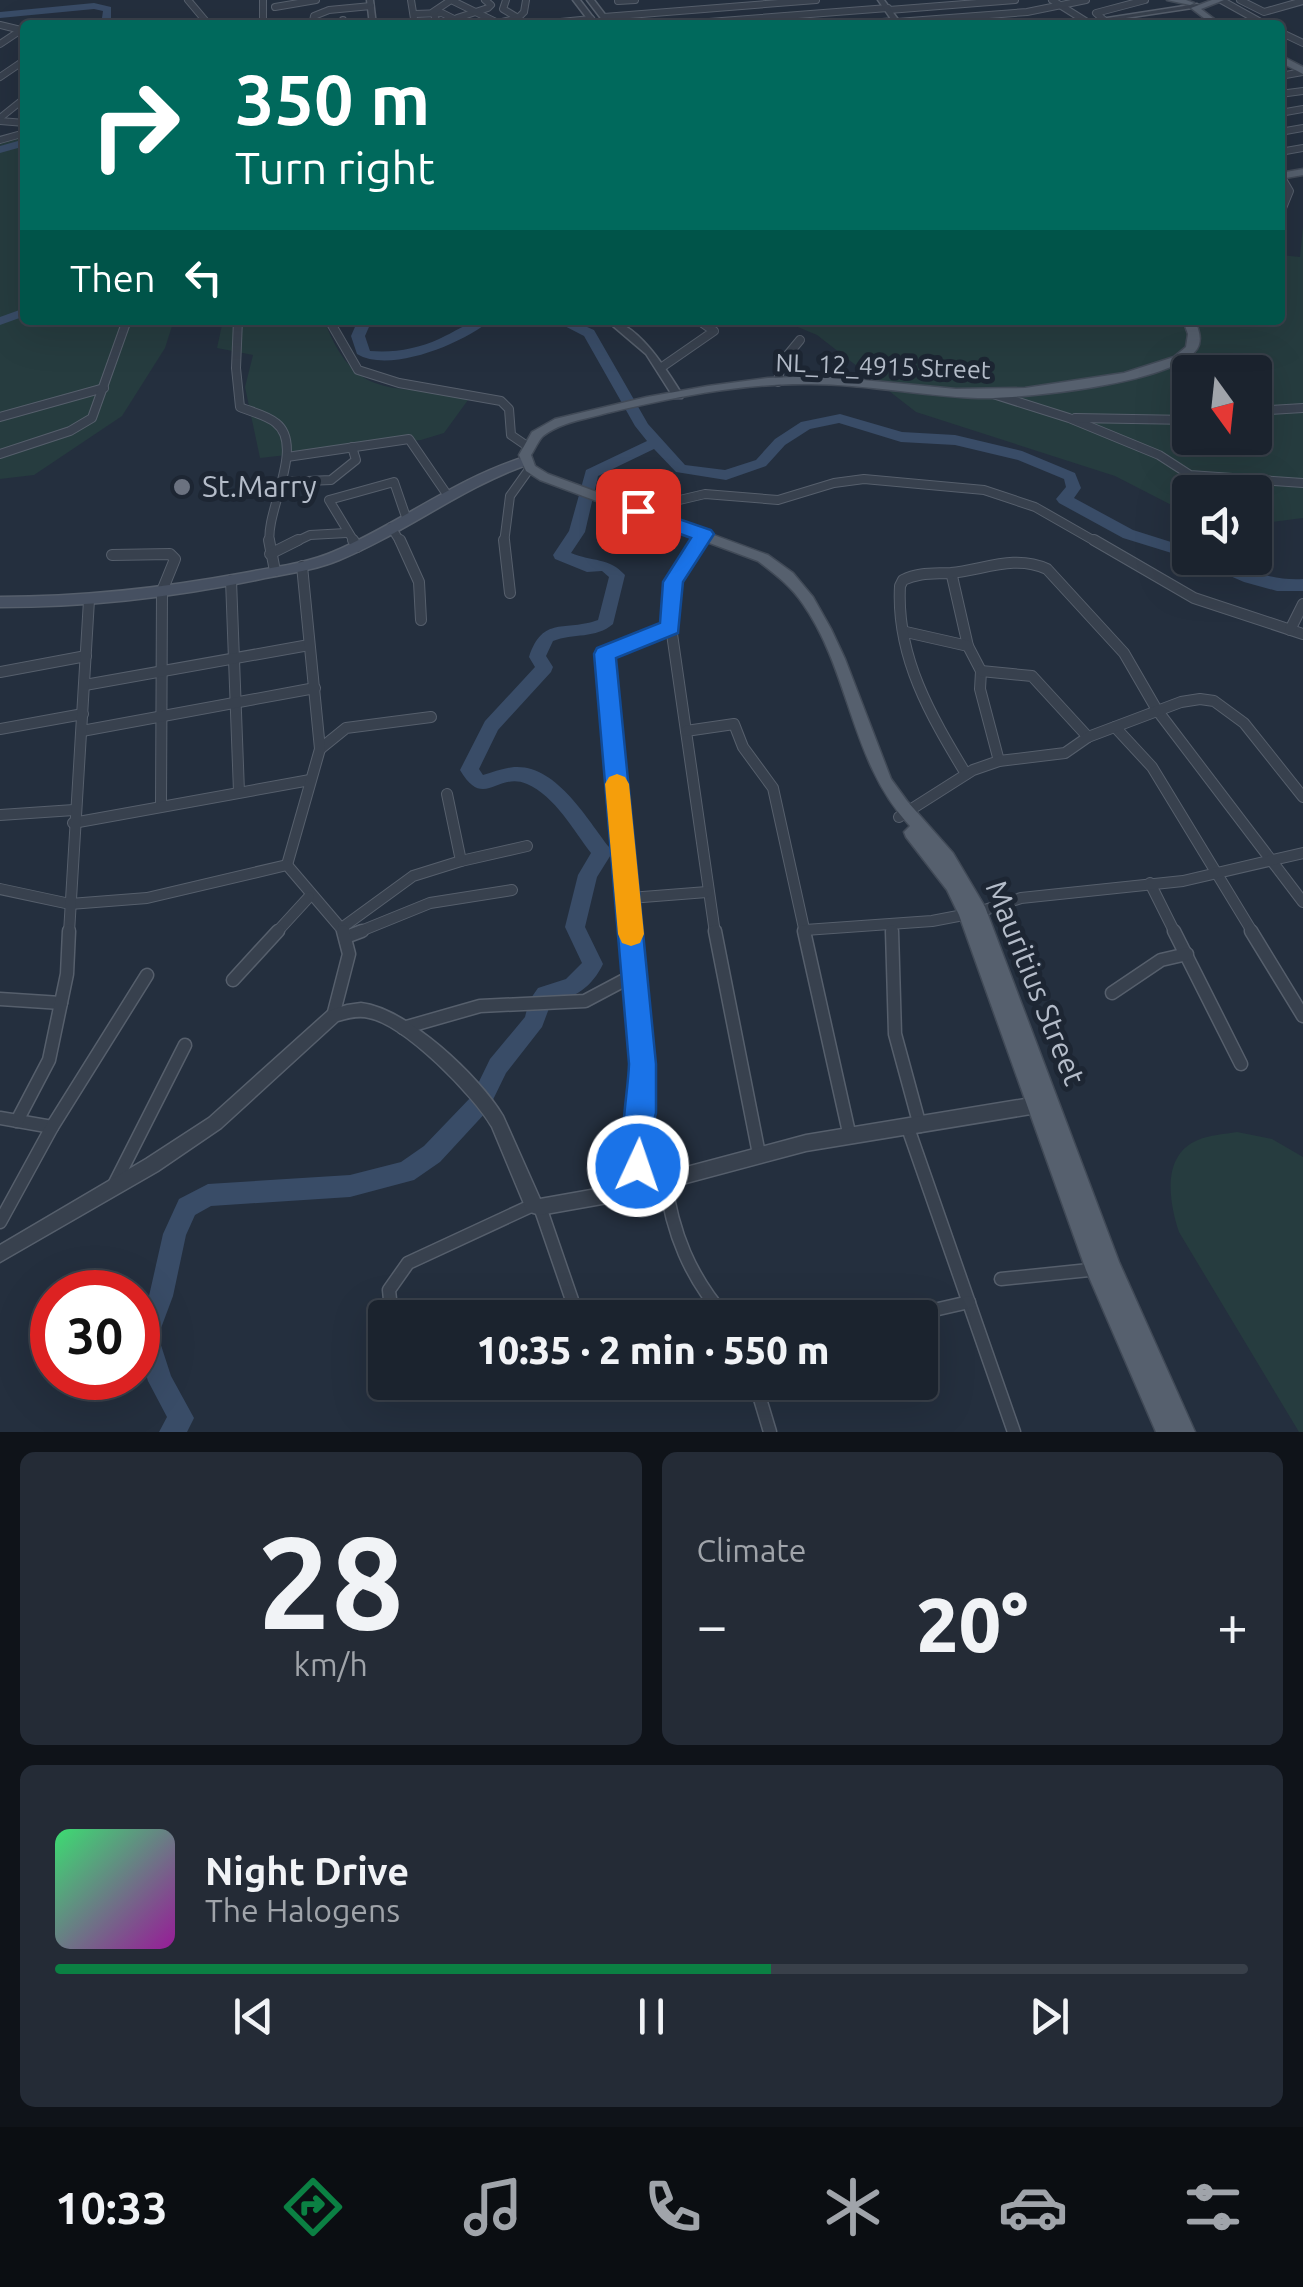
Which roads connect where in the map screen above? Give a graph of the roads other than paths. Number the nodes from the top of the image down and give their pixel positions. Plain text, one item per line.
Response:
1 (188, 0) edge
2 (316, 0) edge
3 (333, 0) edge
4 (411, 0) edge
5 (485, 0) edge
6 (506, 0) edge
7 (526, 0) edge
8 (576, 0) edge
9 (590, 0) edge
10 (636, 0) edge
11 (816, 0) edge
12 (859, 0) edge
13 (882, 0) edge
14 (1015, 0) edge
15 (1052, 0) edge
16 (1086, 0) edge
17 (1144, 0) edge
18 (1169, 0) edge
19 (1221, 0) edge
20 (1240, 0) edge
21 (618, 1) edge
22 (987, 1) edge
23 (1303, 1) edge
24 (371, 3) edge
25 (758, 3) edge
26 (720, 4) edge
27 (1127, 5) junction
28 (1191, 5) edge
29 (1062, 6) junction
30 (275, 7) dead end
31 (888, 9) junction
32 (329, 10) junction
33 (866, 10) junction
34 (476, 11) junction
35 (433, 12) junction
36 (661, 12) junction
37 (1264, 12) junction
38 (642, 13) junction
39 (415, 14) junction
40 (625, 14) junction
41 (1142, 14) junction
42 (1243, 14) junction
43 (998, 15) junction
44 (604, 17) junction
45 (457, 18) junction
46 (518, 18) junction
47 (206, 20) edge
48 (313, 20) edge
49 (415, 20) edge
50 (436, 20) edge
51 (460, 20) edge
52 (492, 20) edge
53 (510, 20) edge
54 (592, 20) edge
55 (606, 20) edge
56 (666, 20) edge
57 (779, 20) edge
58 (872, 20) edge
59 (895, 20) edge
60 (950, 20) edge
61 (1002, 20) edge
62 (1084, 20) edge
63 (1100, 20) edge
64 (1111, 20) edge
65 (1256, 20) edge
66 (20, 102) edge
67 (0, 120) edge
68 (1299, 149) edge
69 (1303, 157) edge
70 (128, 325) edge
71 (238, 325) edge
72 (332, 325) edge
73 (618, 325) edge
74 (705, 325) edge
75 (1188, 325) edge
76 (1190, 325) edge
77 (800, 340) dead end
78 (662, 367) junction
79 (778, 381) junction
80 (104, 388) junction
81 (677, 394) junction
82 (992, 394) junction
83 (1303, 408) edge
84 (1272, 410) edge
85 (0, 417) edge
86 (1069, 418) junction
87 (1172, 420) edge
88 (352, 446) junction
89 (0, 454) edge
90 (287, 456) junction
91 (525, 459) junction
92 (284, 482) junction
93 (1303, 483) edge
94 (446, 493) junction
95 (406, 517) junction
96 (667, 523) junction
97 (392, 527) junction
98 (346, 534) junction
99 (702, 536) junction
100 (357, 547) junction
101 (270, 554) junction
102 (112, 555) dead end
103 (302, 566) junction
104 (275, 571) junction
105 (952, 576) junction
106 (232, 580) junction
107 (162, 591) junction
108 (510, 593) dead end
109 (89, 600) junction
110 (8, 602) edge
111 (1303, 604) edge
112 (0, 610) edge
113 (421, 620) dead end
114 (671, 627) junction
115 (1290, 630) junction
116 (906, 632) junction
117 (1303, 634) edge
118 (310, 645) junction
119 (968, 646) junction
120 (86, 656) junction
121 (236, 658) junction
122 (162, 670) junction
123 (980, 671) junction
124 (0, 672) edge
125 (85, 685) junction
126 (314, 688) junction
127 (239, 702) junction
128 (1157, 710) junction
129 (83, 714) junction
130 (162, 716) junction
131 (431, 717) dead end
132 (1114, 728) junction
133 (0, 729) edge
134 (82, 731) junction
135 (686, 731) junction
136 (1088, 738) junction
137 (320, 749) junction
138 (999, 761) junction
139 (966, 774) junction
140 (310, 780) junction
141 (240, 792) junction
142 (447, 794) dead end
143 (1303, 798) edge
144 (161, 806) junction
145 (903, 814) junction
146 (0, 816) edge
147 (74, 816) junction
148 (527, 846) dead end
149 (1303, 853) edge
150 (461, 860) junction
151 (1271, 862) junction
152 (286, 865) junction
153 (1217, 875) junction
154 (1150, 883) junction
155 (0, 889) edge
156 (512, 890) dead end
157 (708, 892) junction
158 (309, 898) junction
159 (630, 898) junction
160 (1303, 902) edge
161 (70, 904) junction
162 (973, 914) junction
163 (892, 924) junction
164 (805, 930) junction
165 (345, 932) junction
166 (1186, 954) junction
167 (147, 975) dead end
168 (634, 975) junction
169 (233, 980) dead end
170 (1112, 993) dead end
171 (0, 999) edge
172 (61, 1003) junction
173 (333, 1016) junction
174 (1303, 1016) edge
175 (403, 1028) junction
176 (186, 1045) dead end
177 (1241, 1064) dead end
178 (1043, 1104) junction
179 (0, 1118) edge
180 (17, 1122) junction
181 (52, 1127) junction
182 (914, 1127) junction
183 (850, 1137) junction
184 (760, 1154) junction
185 (664, 1179) junction
186 (642, 1186) junction
187 (113, 1188) junction
188 (537, 1206) junction
189 (0, 1222) edge
190 (0, 1254) edge
191 (1103, 1268) junction
192 (1001, 1279) dead end
193 (390, 1300) edge
194 (572, 1300) edge
195 (710, 1300) edge
196 (969, 1302) junction
197 (938, 1309) edge
198 (761, 1400) edge
199 (770, 1432) edge
200 (1014, 1432) edge
201 (1168, 1432) edge
202 (1184, 1432) edge

1 - 47 street
2 - 30 street
2 - 32 street
3 - 32 street
4 - 39 street
5 - 34 street
6 - 46 street
7 - 46 street
8 - 54 street
9 - 44 street
10 - 21 street
10 - 38 street
11 - 25 street
12 - 33 street
13 - 31 street
14 - 22 street
15 - 29 street
16 - 29 street
17 - 27 street
18 - 28 main road
19 - 28 main road
19 - 42 street
20 - 37 street
21 - 40 street
22 - 31 street
22 - 43 street
23 - 37 street
24 - 32 street
25 - 26 street
26 - 36 street
27 - 41 street
27 - 63 street
28 - 41 street
29 - 43 street
29 - 62 street
31 - 33 street
31 - 59 street
32 - 48 street
33 - 57 street
33 - 58 street
34 - 35 street
34 - 45 street
34 - 52 street
35 - 39 street
35 - 45 street
35 - 50 street
36 - 38 street
36 - 56 street
37 - 42 street
38 - 40 street
39 - 49 street
40 - 44 street
41 - 64 street
42 - 65 street
43 - 60 street
43 - 61 street
44 - 55 street
45 - 51 street
46 - 53 street
66 - 67 street
68 - 69 street
70 - 80 street
71 - 90 street
72 - 91 street
73 - 78 street
74 - 78 street
75 - 79 main road, NL_12_4915 Street
76 - 82 main road, NL_12_4915 Street
77 - 79 street
78 - 81 street
79 - 81 main road, NL_12_4915 Street
79 - 82 main road, NL_12_4915 Street
80 - 85 street
80 - 89 street
81 - 91 main road, NL_12_4915 Street
82 - 86 street
83 - 84 street
86 - 87 street
86 - 93 street
88 - 90 street
88 - 92 street
88 - 94 street
90 - 92 street
91 - 94 main road
91 - 96 main road, Mauritius Street
91 - 108 street
92 - 101 street
94 - 95 main road
95 - 97 main road
95 - 98 street
96 - 99 main road, Mauritius Street
96 - 115 street
97 - 100 main road
97 - 113 street
98 - 100 street
98 - 101 street
99 - 114 street
99 - 145 main road, Mauritius Street
100 - 103 main road
101 - 104 street
102 - 107 street
103 - 104 main road
103 - 118 street
104 - 106 main road
105 - 116 street
105 - 119 street
105 - 128 street
106 - 107 main road
106 - 121 street
107 - 109 main road
107 - 122 street
109 - 110 main road
109 - 120 street
110 - 112 street
111 - 115 street
114 - 135 street
114 - 159 street
115 - 117 street
116 - 119 street
116 - 139 street
118 - 121 street
118 - 126 street
119 - 123 street
120 - 124 street
120 - 125 street
121 - 122 street
121 - 127 street
122 - 125 street
122 - 130 street
123 - 136 street
123 - 138 street
125 - 129 street
126 - 127 street
126 - 137 street
127 - 130 street
127 - 141 street
128 - 132 street
128 - 143 street
128 - 151 street
129 - 133 street
129 - 134 street
130 - 134 street
130 - 144 street
131 - 137 street
132 - 136 street
132 - 153 street
134 - 147 street
135 - 157 street
135 - 164 street
136 - 138 street
137 - 140 street
138 - 139 street
139 - 145 street
140 - 141 street
140 - 152 street
141 - 144 street
142 - 150 street
144 - 147 street
145 - 162 main road, Mauritius Street
146 - 147 street
147 - 161 street
148 - 150 street
149 - 151 street
150 - 165 street
151 - 153 street
151 - 160 street
152 - 158 street
152 - 161 street
153 - 154 street
153 - 174 street
154 - 162 street
154 - 166 street
155 - 161 street
156 - 165 street
157 - 159 street
157 - 184 street
158 - 165 street
158 - 169 street
159 - 168 street
161 - 172 street
162 - 163 street
162 - 178 main road, Mauritius Street
163 - 164 street
163 - 182 street
164 - 183 street
165 - 173 street
166 - 170 street
166 - 177 street
167 - 181 street
168 - 175 street
168 - 186 street
171 - 172 street
172 - 180 street
173 - 175 street
173 - 187 street
175 - 188 street
176 - 187 street
178 - 182 street
178 - 191 main road, Mauritius Street
179 - 180 street
180 - 181 street
181 - 189 street
182 - 183 street
182 - 196 street
183 - 184 street
184 - 185 street
185 - 186 street
185 - 195 street
186 - 188 street
187 - 190 street
188 - 193 street
188 - 194 street
191 - 192 street
191 - 201 main road, Mauritius Street
191 - 202 main road, Mauritius Street
196 - 197 street
196 - 200 street
198 - 199 street

